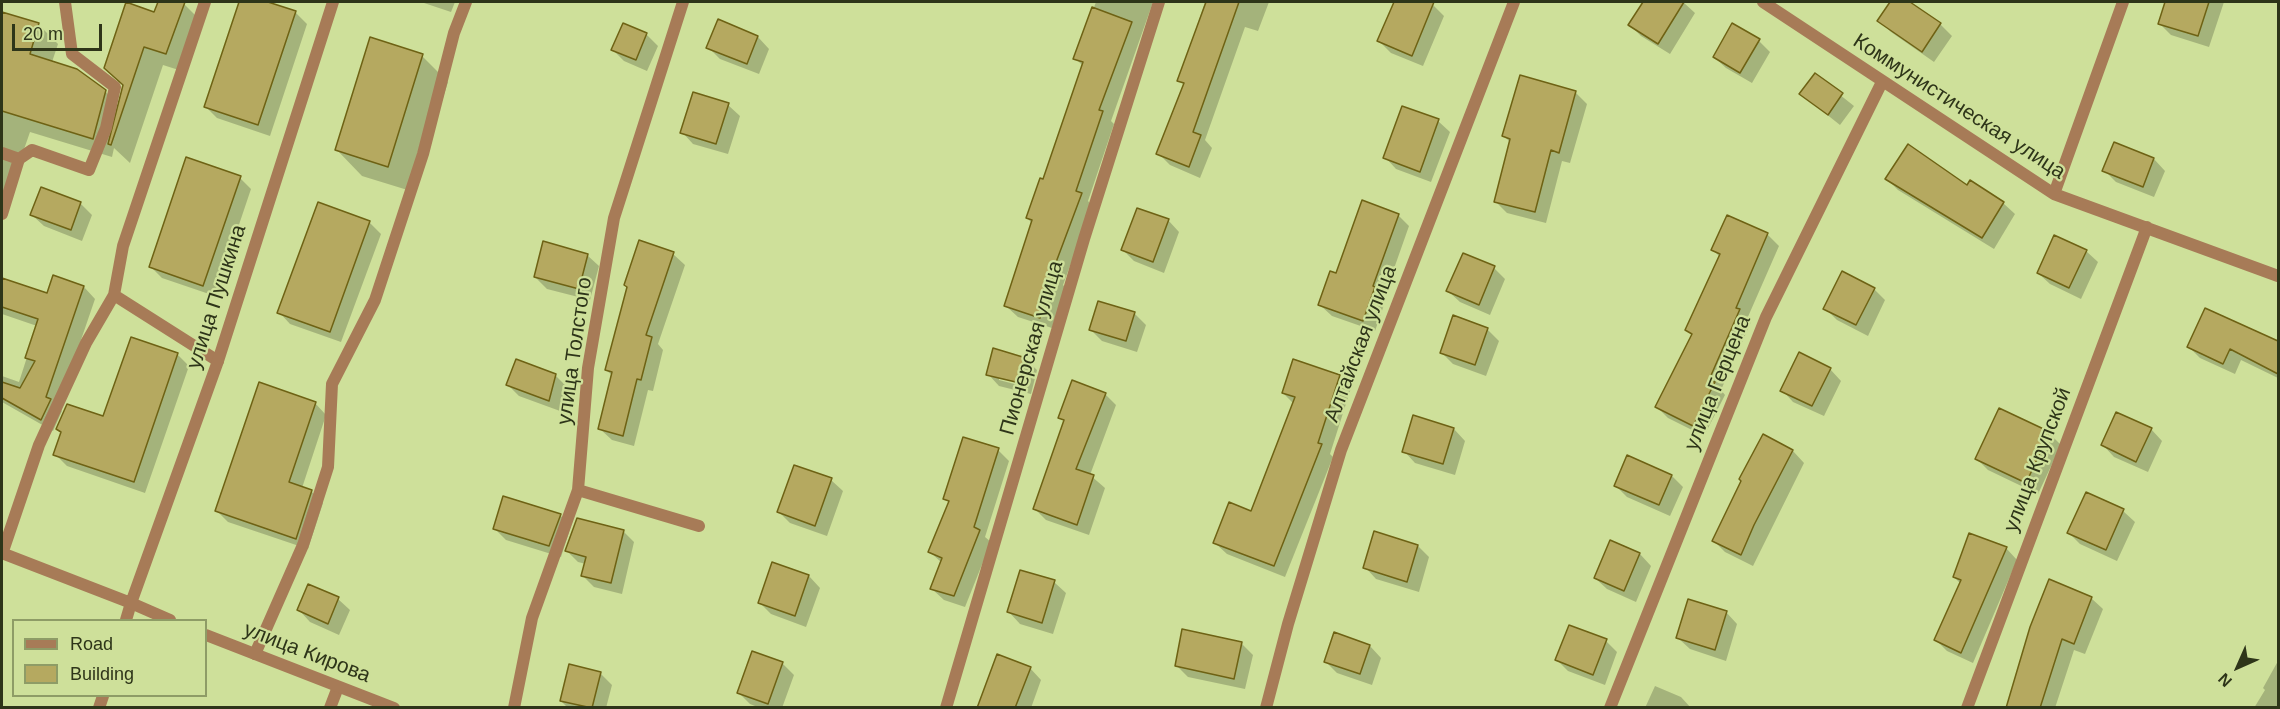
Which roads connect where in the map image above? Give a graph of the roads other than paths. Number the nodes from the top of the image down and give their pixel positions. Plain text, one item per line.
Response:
1 (65, 2) edge
2 (205, 2) edge
3 (333, 2) edge
4 (466, 2) edge
5 (683, 2) edge
6 (1160, 2) edge
7 (1514, 2) edge
8 (1763, 2) edge
9 (2123, 2) edge
10 (1882, 82) junction
11 (2, 153) edge
12 (20, 159) junction
13 (2054, 194) junction
14 (2, 214) edge
15 (2147, 227) junction
16 (2278, 276) edge
17 (114, 295) junction
18 (218, 361) junction
19 (578, 490) junction
20 (699, 526) dead end
21 (2, 554) edge
22 (132, 603) junction
23 (127, 619) edge
24 (166, 619) edge
25 (207, 635) edge
26 (255, 654) junction
27 (338, 687) junction
28 (330, 708) edge
29 (394, 708) edge
30 (514, 708) edge
31 (946, 708) edge
32 (1266, 708) edge
33 (1610, 708) edge
34 (1967, 708) edge

1 - 12 street
2 - 17 street
3 - 18 street, улица Пушкина
4 - 26 street
5 - 19 street, улица Толстого
6 - 31 street, Пионерская улица
7 - 32 street, Алтайская улица
8 - 10 street, Коммунистическая улица
9 - 13 street
10 - 13 street, Коммунистическая улица
10 - 33 street, улица Герцена
11 - 12 street
12 - 14 street
13 - 15 street, Коммунистическая улица
15 - 16 street, Коммунистическая улица
15 - 34 street, улица Крупской
17 - 18 street
17 - 21 street
18 - 22 street, улица Пушкина
19 - 20 street
19 - 30 street, улица Толстого
21 - 22 street
22 - 23 street, улица Пушкина
22 - 24 street
25 - 26 street, улица Кирова
26 - 27 street, улица Кирова
27 - 28 street
27 - 29 street, улица Кирова

